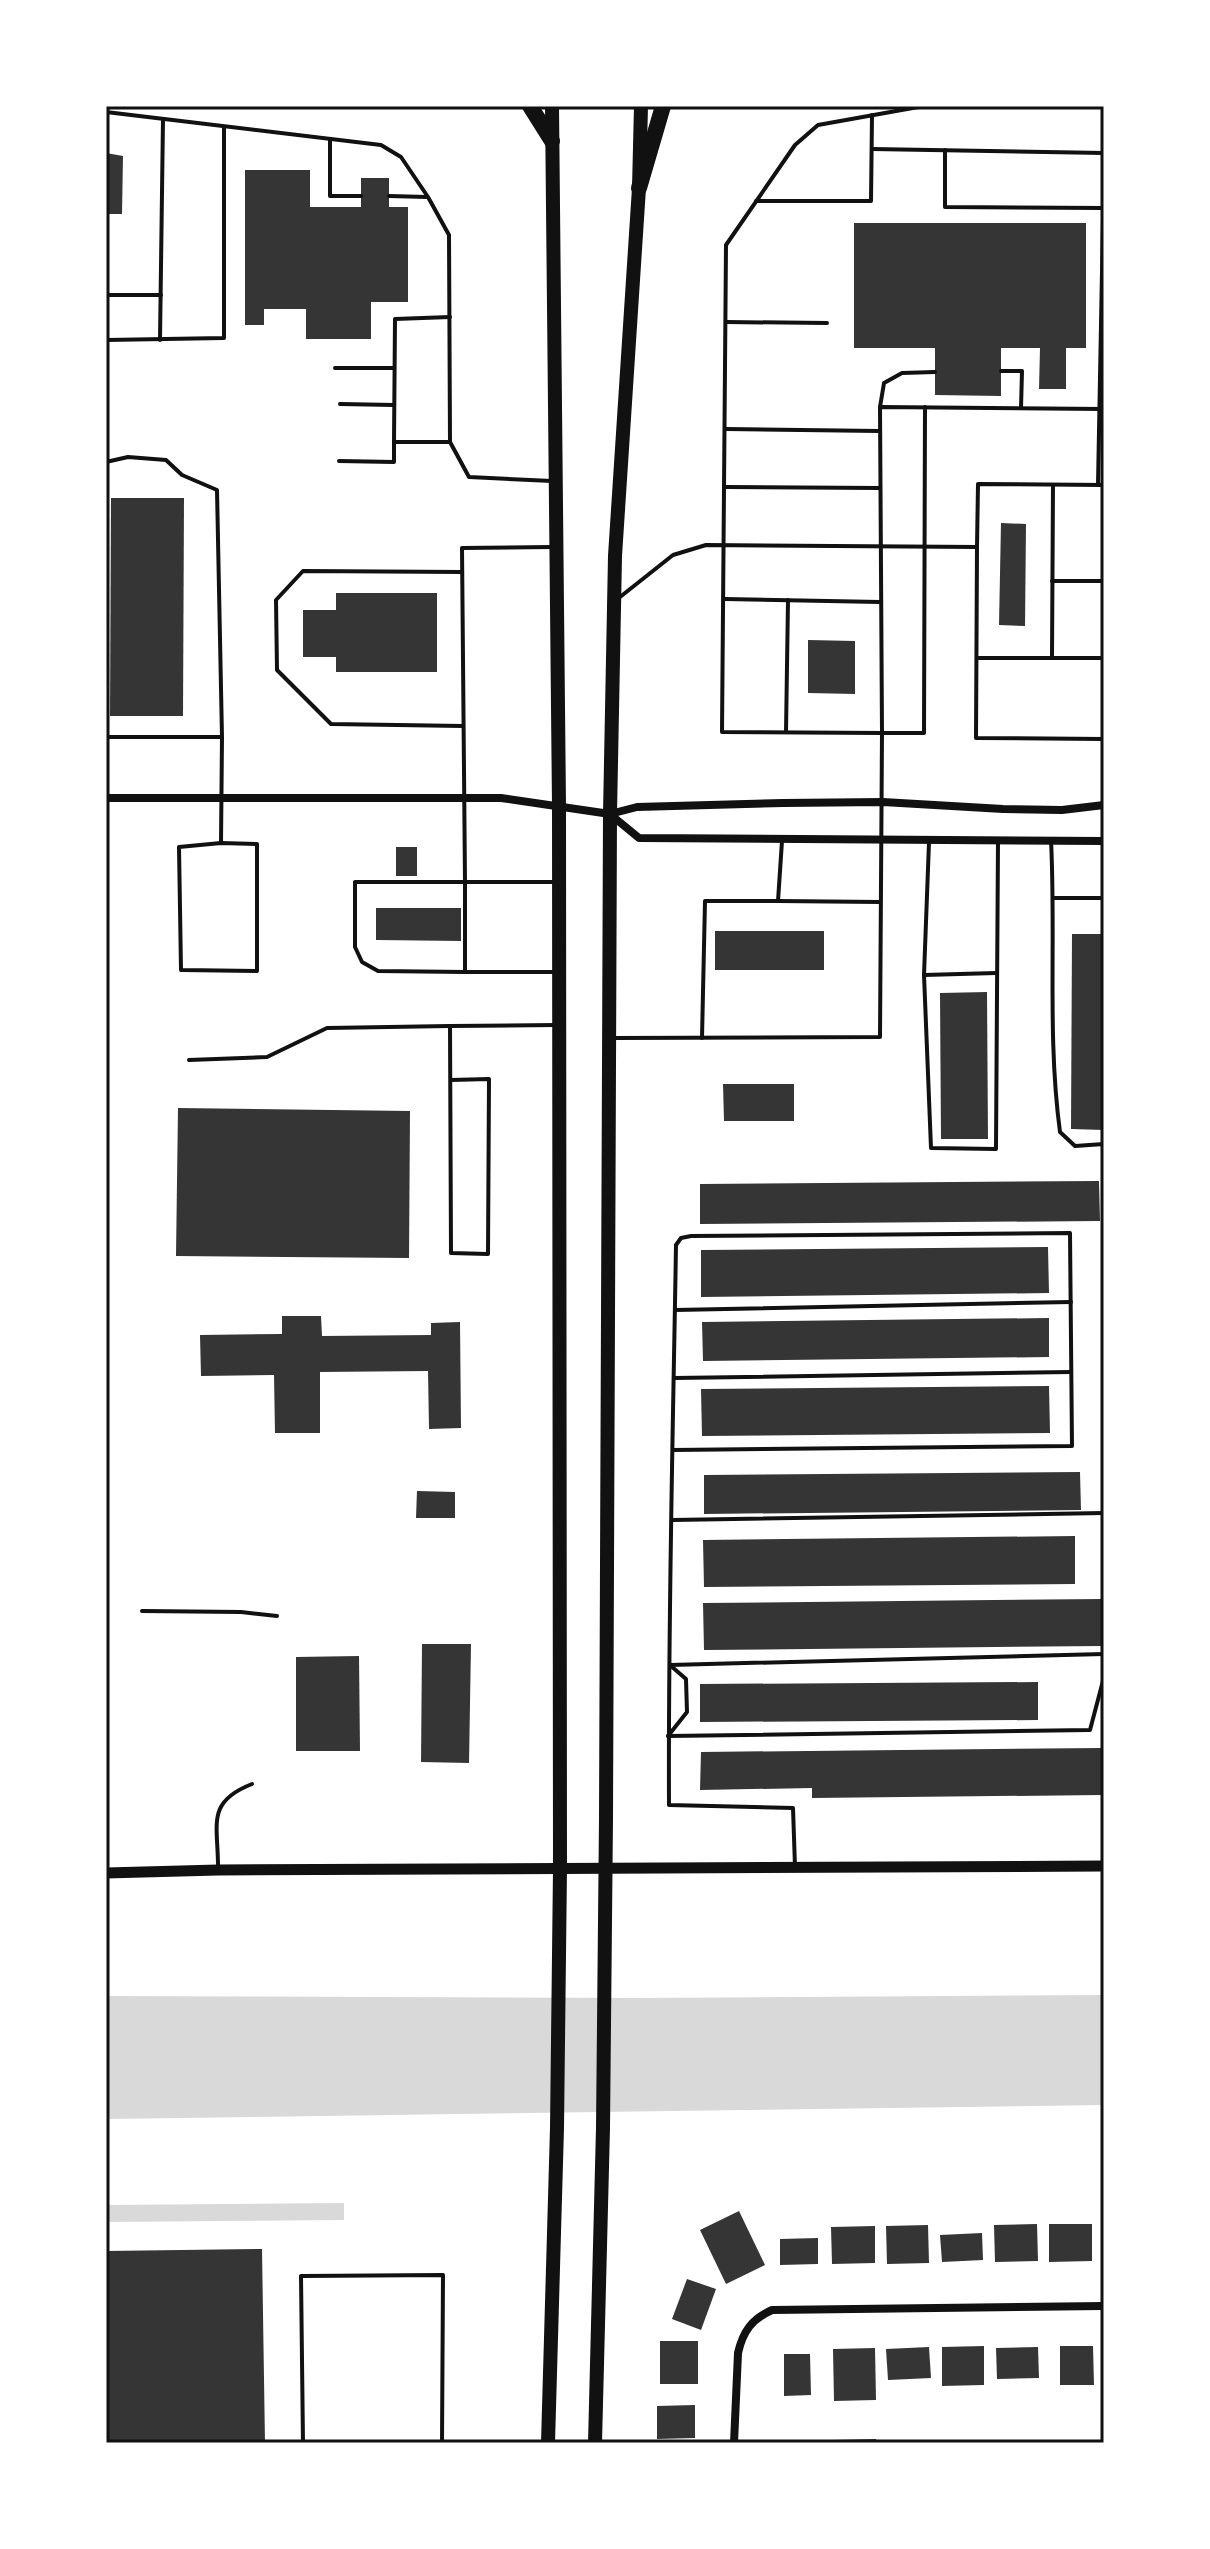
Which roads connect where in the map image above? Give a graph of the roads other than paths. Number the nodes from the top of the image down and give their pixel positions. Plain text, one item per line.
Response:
1 (530, 106) edge
2 (552, 106) edge
3 (641, 106) edge
4 (663, 106) edge
5 (924, 106) edge
6 (106, 112) edge
7 (872, 115) junction
8 (163, 119) junction
9 (224, 127) junction
10 (330, 139) junction
11 (552, 141) junction
12 (872, 149) junction
13 (945, 150) junction
14 (1104, 153) edge
15 (1104, 164) edge
16 (639, 188) junction
17 (361, 196) dead end
18 (389, 196) dead end
19 (428, 197) junction
20 (756, 201) junction
21 (1104, 208) edge
22 (106, 295) edge
23 (161, 295) junction
24 (450, 317) junction
25 (726, 322) junction
26 (827, 323) dead end
27 (106, 340) edge
28 (160, 340) junction
29 (1103, 350) edge
30 (335, 368) dead end
31 (394, 368) junction
32 (1001, 371) dead end
33 (935, 372) dead end
34 (340, 404) dead end
35 (394, 405) junction
36 (880, 407) junction
37 (925, 407) junction
38 (1021, 408) junction
39 (1102, 409) edge
40 (726, 429) junction
41 (879, 431) junction
42 (394, 442) junction
43 (450, 442) junction
44 (339, 461) dead end
45 (106, 462) edge
46 (555, 481) junction
47 (1053, 485) junction
48 (1101, 485) edge
49 (725, 487) junction
50 (880, 488) junction
51 (725, 545) junction
52 (880, 546) junction
53 (556, 547) junction
54 (924, 547) junction
55 (977, 547) junction
56 (462, 572) junction
57 (1052, 581) junction
58 (1104, 581) edge
59 (725, 599) junction
60 (788, 600) junction
61 (615, 601) junction
62 (880, 602) junction
63 (977, 658) junction
64 (1052, 658) junction
65 (1104, 658) edge
66 (463, 726) junction
67 (786, 732) junction
68 (882, 733) junction
69 (106, 737) edge
70 (222, 737) junction
71 (1104, 739) edge
72 (106, 798) edge
73 (221, 798) junction
74 (463, 798) junction
75 (883, 802) junction
76 (1104, 805) edge
77 (559, 806) junction
78 (610, 814) junction
79 (782, 839) junction
80 (882, 839) junction
81 (929, 839) junction
82 (998, 839) junction
83 (1051, 839) junction
84 (1104, 841) edge
85 (221, 843) junction
86 (465, 882) junction
87 (559, 882) junction
88 (1054, 898) junction
89 (1104, 898) edge
90 (778, 901) junction
91 (880, 902) junction
92 (465, 972) junction
93 (559, 972) junction
94 (996, 973) junction
95 (924, 975) junction
96 (559, 1025) junction
97 (450, 1026) junction
98 (610, 1038) junction
99 (702, 1038) junction
100 (189, 1060) dead end
101 (451, 1080) junction
102 (1104, 1144) edge
103 (1071, 1302) junction
104 (675, 1310) junction
105 (1071, 1372) junction
106 (674, 1378) junction
107 (673, 1450) junction
108 (1104, 1513) edge
109 (672, 1520) junction
110 (142, 1611) dead end
111 (277, 1616) dead end
112 (1104, 1654) edge
113 (670, 1665) junction
114 (1104, 1677) edge
115 (668, 1736) junction
116 (252, 1784) dead end
117 (1104, 1866) edge
118 (795, 1868) junction
119 (560, 1869) junction
120 (606, 1869) junction
121 (218, 1870) junction
122 (106, 1873) edge
123 (1104, 2306) edge
124 (303, 2443) edge
125 (442, 2443) edge
126 (548, 2443) edge
127 (595, 2443) edge
128 (734, 2443) edge

1 - 11 highway
2 - 11 main road
3 - 16 main road
4 - 16 highway
5 - 7 lane
6 - 8 lane
7 - 12 lane
7 - 20 lane
8 - 9 lane
8 - 23 lane
9 - 10 lane
9 - 28 lane
10 - 17 lane
10 - 19 lane
11 - 46 main road
12 - 13 lane
12 - 20 lane
13 - 14 lane
13 - 21 lane
15 - 21 lane
16 - 61 main road
18 - 19 lane
19 - 24 lane
20 - 25 lane
21 - 29 lane
22 - 23 lane
23 - 28 lane
24 - 31 lane
24 - 43 lane
25 - 26 lane
25 - 40 lane
27 - 28 lane
29 - 39 lane
30 - 31 lane
31 - 35 lane
32 - 38 lane
33 - 36 lane
34 - 35 lane
35 - 42 lane
36 - 37 lane
36 - 41 lane
37 - 38 lane
37 - 54 lane
38 - 39 lane
39 - 48 lane
40 - 41 lane
40 - 49 lane
41 - 50 lane
42 - 43 lane
42 - 44 lane
43 - 46 lane
45 - 70 lane
46 - 53 main road
47 - 48 lane
47 - 55 lane
47 - 57 lane
49 - 50 lane
49 - 51 lane
50 - 52 lane
51 - 52 lane
51 - 59 lane
51 - 61 lane
52 - 54 lane
52 - 62 lane
53 - 56 lane
53 - 77 main road
54 - 55 lane
54 - 68 lane
55 - 63 lane
56 - 66 lane
56 - 66 lane
57 - 58 lane
57 - 64 lane
59 - 60 lane
59 - 67 lane
60 - 62 lane
60 - 67 lane
61 - 78 main road
62 - 68 lane
63 - 64 lane
63 - 71 lane
64 - 65 lane
66 - 74 lane
67 - 68 lane
68 - 75 lane
69 - 70 lane
70 - 73 lane
72 - 73 street
73 - 74 street
73 - 85 lane
74 - 77 street
74 - 86 lane
75 - 76 street
75 - 78 street
75 - 80 lane
77 - 78 street
77 - 87 main road
78 - 79 street
78 - 98 main road
79 - 80 street
79 - 90 lane
80 - 81 street
80 - 91 lane
81 - 82 street
81 - 95 lane
82 - 83 street
82 - 94 lane
83 - 84 street
83 - 88 lane
85 - 85 lane
86 - 87 lane
86 - 92 lane
86 - 92 lane
87 - 93 main road
88 - 89 lane
88 - 102 lane
90 - 91 lane
90 - 99 lane
91 - 99 lane
92 - 93 lane
93 - 96 main road
94 - 95 lane
94 - 95 lane
96 - 97 lane
96 - 119 main road
97 - 100 lane
97 - 101 lane
98 - 99 lane
98 - 120 main road
101 - 101 lane
103 - 104 lane
103 - 104 lane
103 - 105 lane
104 - 106 lane
105 - 106 lane
105 - 107 lane
106 - 107 lane
107 - 109 lane
108 - 109 lane
109 - 113 lane
110 - 111 lane
112 - 113 lane
113 - 115 lane
113 - 115 lane
114 - 115 lane
115 - 118 lane
116 - 121 lane
117 - 118 street
118 - 120 street
119 - 120 street
119 - 121 street
119 - 126 main road
120 - 127 main road
121 - 122 street
123 - 128 street
124 - 125 lane

